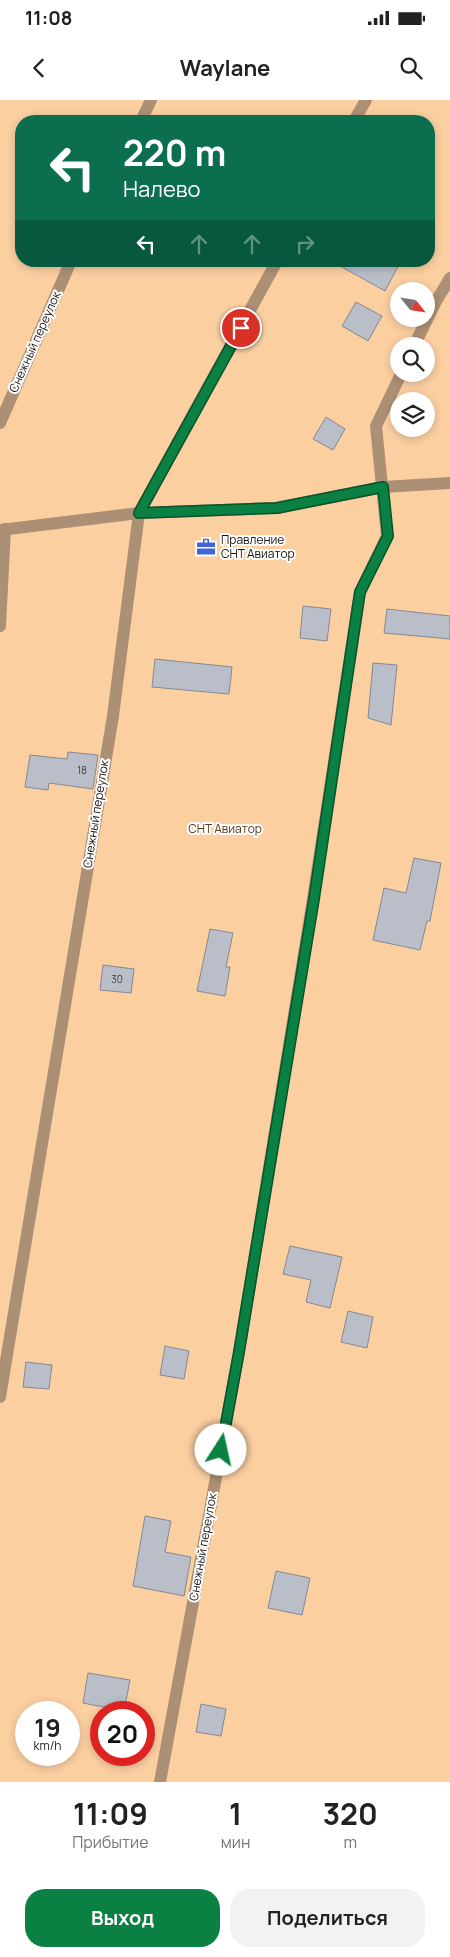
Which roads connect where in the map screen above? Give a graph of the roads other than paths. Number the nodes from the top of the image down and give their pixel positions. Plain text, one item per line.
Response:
1 (151, 100) edge
2 (366, 100) edge
3 (144, 115) edge
4 (357, 115) edge
5 (68, 267) edge
6 (275, 267) edge
7 (450, 278) edge
8 (418, 337) edge
9 (397, 382) edge
10 (0, 423) edge
11 (450, 483) edge
12 (383, 487) junction
13 (139, 513) junction
14 (3, 529) edge
15 (0, 626) edge
16 (0, 1397) edge
17 (160, 1782) edge

1 - 3 lane
2 - 4 lane
5 - 10 lane, Снежный переулок
6 - 13 lane, Снежный переулок
7 - 8 lane
9 - 12 lane, Снежный переулок
11 - 12 lane
12 - 13 lane
12 - 17 lane, Снежный переулок
13 - 14 lane
13 - 16 lane, Снежный переулок
14 - 15 lane

